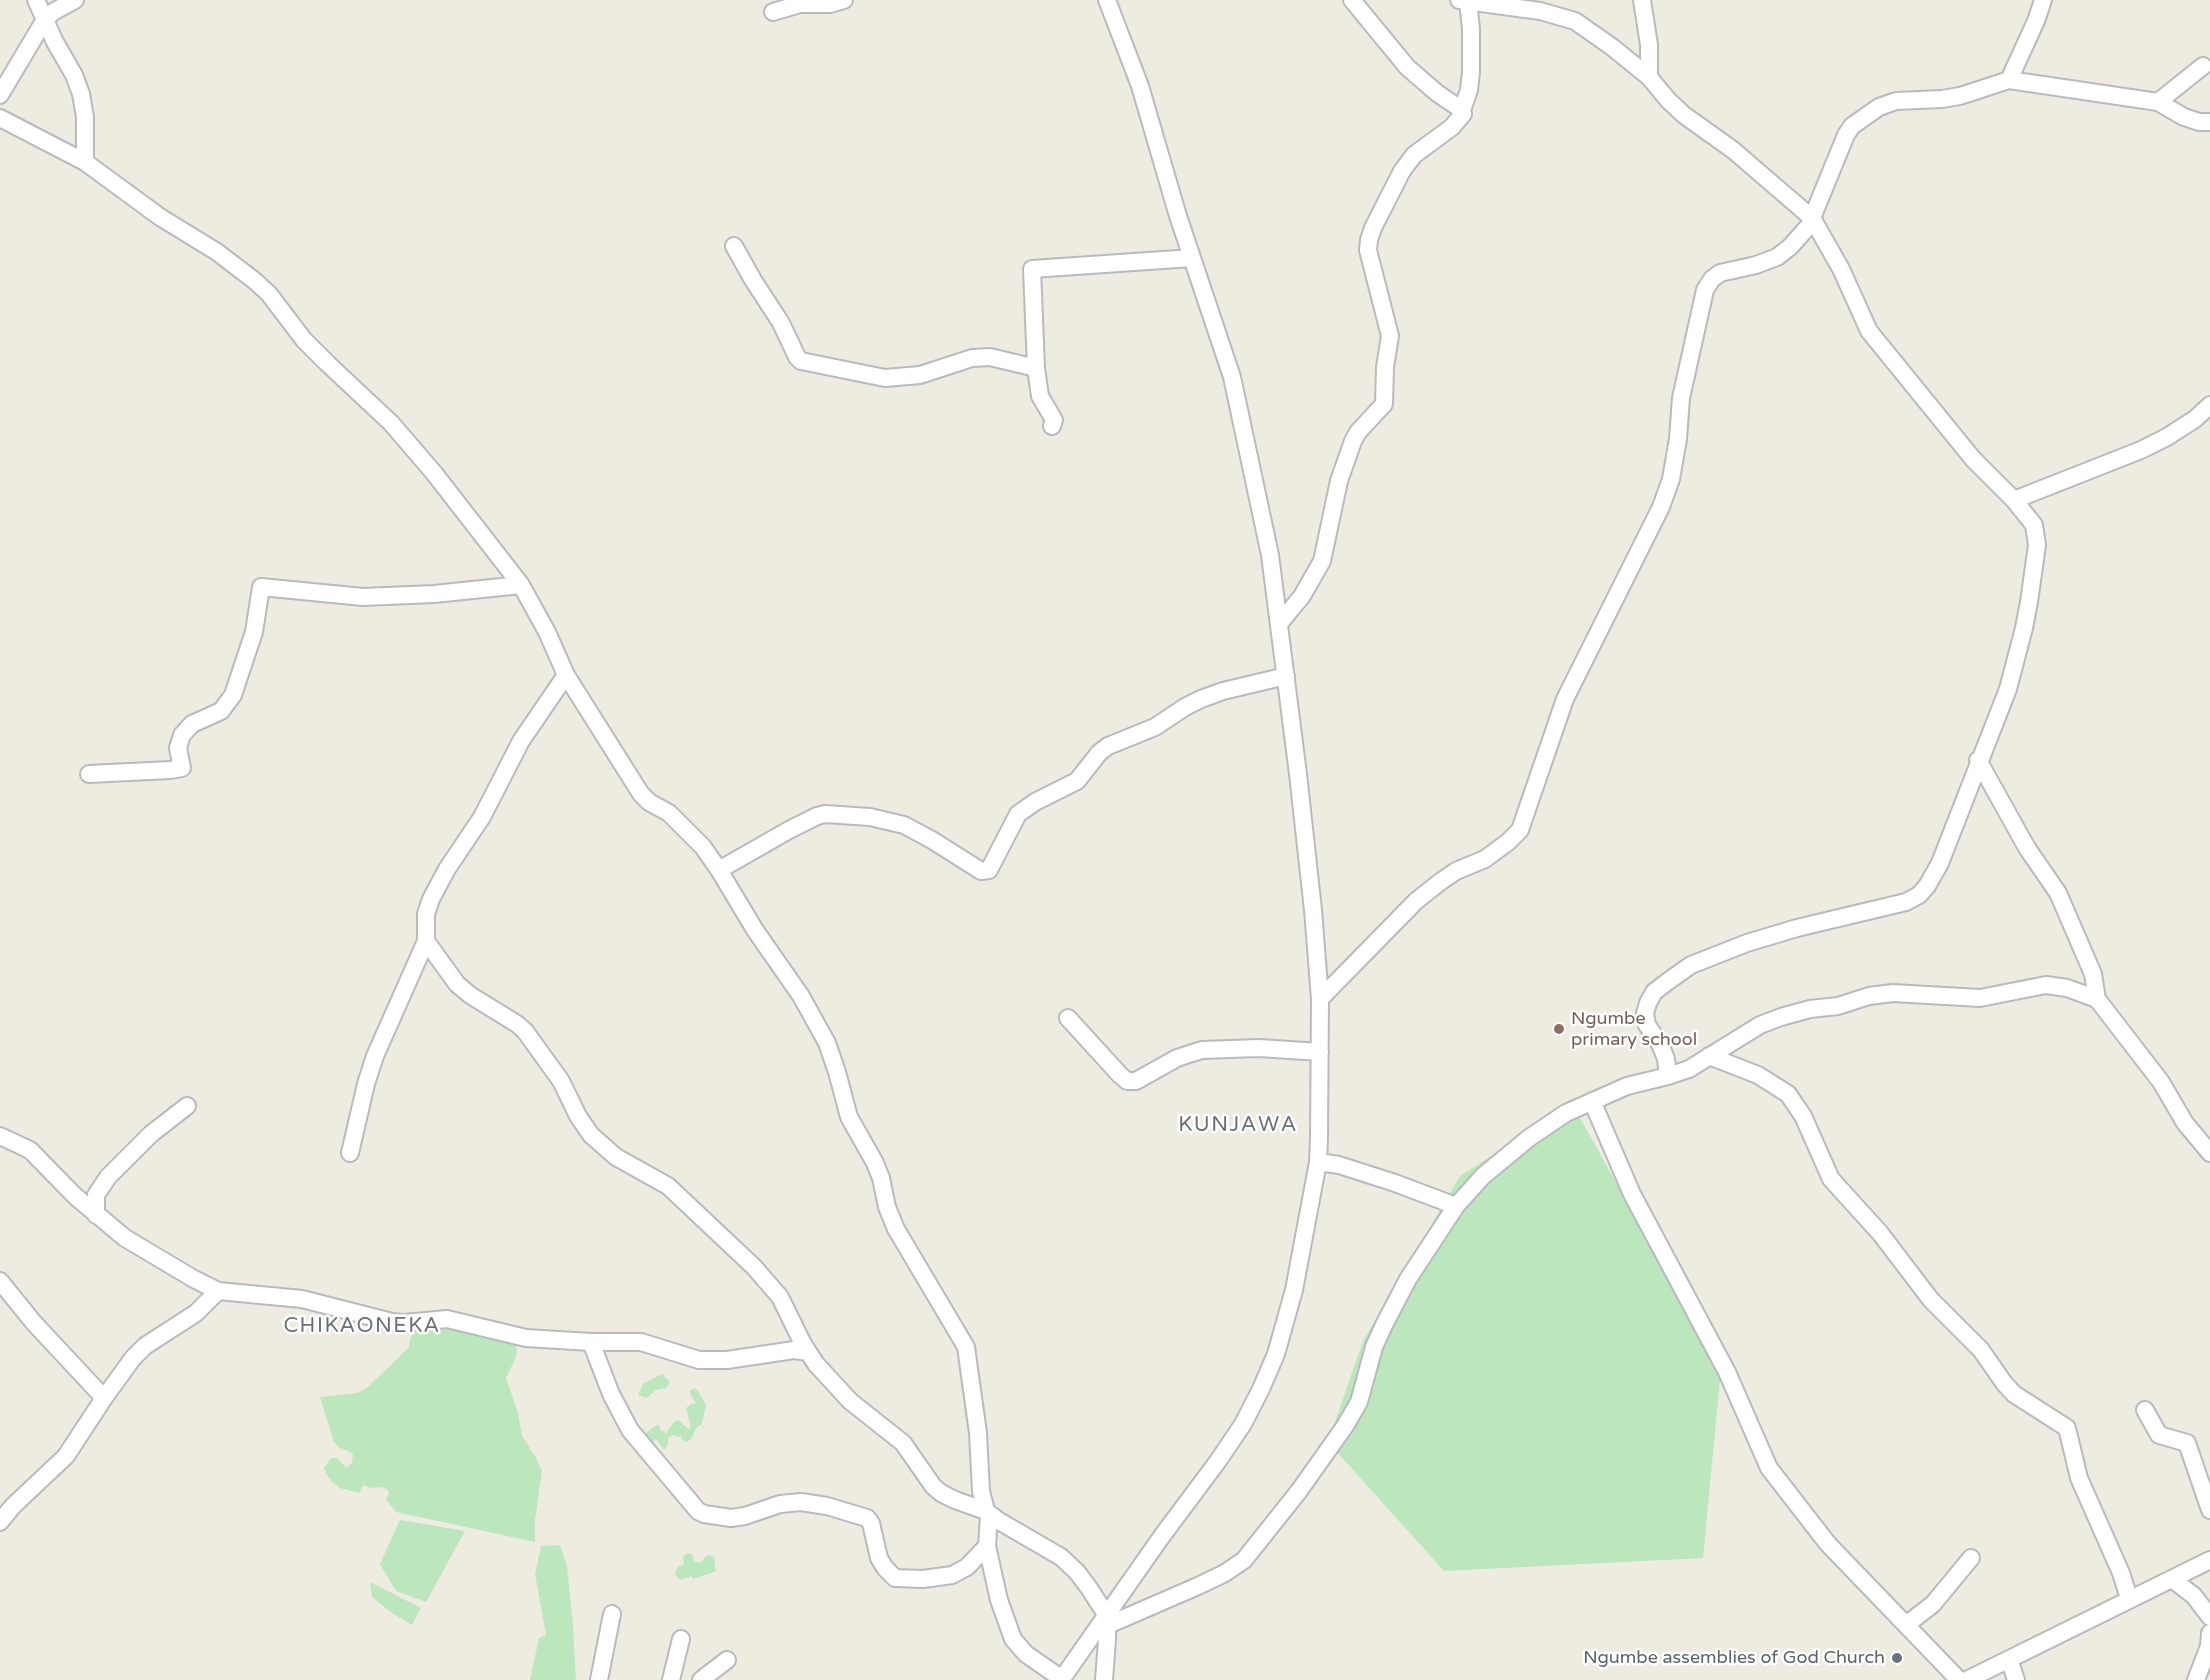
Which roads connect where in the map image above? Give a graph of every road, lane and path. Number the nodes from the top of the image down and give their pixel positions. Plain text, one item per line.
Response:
1 (36, 0) edge
2 (75, 0) edge
3 (844, 0) edge
4 (1107, 0) edge
5 (1352, 0) edge
6 (1642, 0) edge
7 (2043, 0) edge
8 (1463, 1) edge
9 (773, 12) dead end
10 (44, 21) junction
11 (2203, 66) dead end
12 (1650, 77) junction
13 (2009, 80) junction
14 (0, 95) edge
15 (2158, 102) junction
16 (1462, 110) junction
17 (0, 118) edge
18 (2210, 122) edge
19 (85, 162) junction
20 (1813, 219) junction
21 (734, 246) dead end
22 (1192, 258) junction
23 (1036, 368) junction
24 (2210, 405) edge
25 (2202, 422) edge
26 (1052, 426) dead end
27 (2014, 500) junction
28 (521, 585) junction
29 (1279, 624) junction
30 (566, 675) junction
31 (1286, 676) junction
32 (1978, 760) junction
33 (88, 774) dead end
34 (719, 870) junction
35 (426, 941) junction
36 (1320, 999) junction
37 (2097, 999) junction
38 (1068, 1018) dead end
39 (1320, 1052) junction
40 (1709, 1056) junction
41 (1668, 1076) junction
42 (1592, 1101) junction
43 (187, 1106) dead end
44 (0, 1137) edge
45 (2210, 1153) edge
46 (350, 1154) dead end
47 (1317, 1161) junction
48 (1456, 1206) junction
49 (96, 1215) junction
50 (0, 1281) edge
51 (218, 1291) junction
52 (591, 1342) junction
53 (808, 1352) junction
54 (104, 1398) junction
55 (2145, 1410) dead end
56 (2210, 1510) edge
57 (988, 1513) junction
58 (0, 1522) edge
59 (987, 1546) junction
60 (1971, 1558) dead end
61 (2210, 1560) edge
62 (2172, 1579) junction
63 (2129, 1598) junction
64 (612, 1614) dead end
65 (2210, 1617) edge
66 (1107, 1620) junction
67 (1906, 1625) junction
68 (2210, 1633) edge
69 (681, 1639) dead end
70 (2009, 1659) junction
71 (727, 1660) dead end
72 (599, 1680) edge
73 (671, 1680) edge
74 (701, 1680) edge
75 (1062, 1680) edge
76 (1104, 1680) edge
77 (1959, 1680) edge
78 (1967, 1680) edge
79 (2016, 1680) edge
80 (2196, 1680) edge

1 - 10 street
2 - 10 street
3 - 9 street
4 - 22 street
5 - 16 street
6 - 12 street
7 - 13 street
8 - 12 street
8 - 16 street
10 - 14 street
10 - 19 street
11 - 15 street
12 - 20 street
13 - 15 street
13 - 20 street
15 - 18 street
16 - 29 street
17 - 19 street
19 - 28 street
20 - 27 street
20 - 36 street
21 - 23 street
22 - 23 street
22 - 29 street
23 - 26 street
24 - 25 street
25 - 27 street
27 - 32 street
28 - 30 street
28 - 33 street
29 - 31 street
30 - 34 street
30 - 35 street
31 - 34 street
31 - 36 street
32 - 37 street
32 - 41 street
34 - 57 street
35 - 46 street
35 - 53 street
36 - 39 street
37 - 40 street
37 - 45 street
38 - 39 street
39 - 47 street
40 - 41 street
40 - 63 street
41 - 42 street
42 - 48 street
42 - 67 street
43 - 49 street
44 - 49 street
47 - 48 street
47 - 66 street
48 - 66 street
49 - 51 street
50 - 54 street
51 - 52 street
51 - 54 street
52 - 53 street
52 - 59 street
53 - 57 street
54 - 58 street
55 - 56 street
57 - 59 street
57 - 66 street
59 - 75 street
60 - 67 street
61 - 62 street
62 - 63 street
62 - 65 street
63 - 70 street
64 - 72 street
66 - 75 street
66 - 76 street
67 - 77 street
68 - 80 street
69 - 73 street
70 - 78 street
70 - 79 street
71 - 74 street

